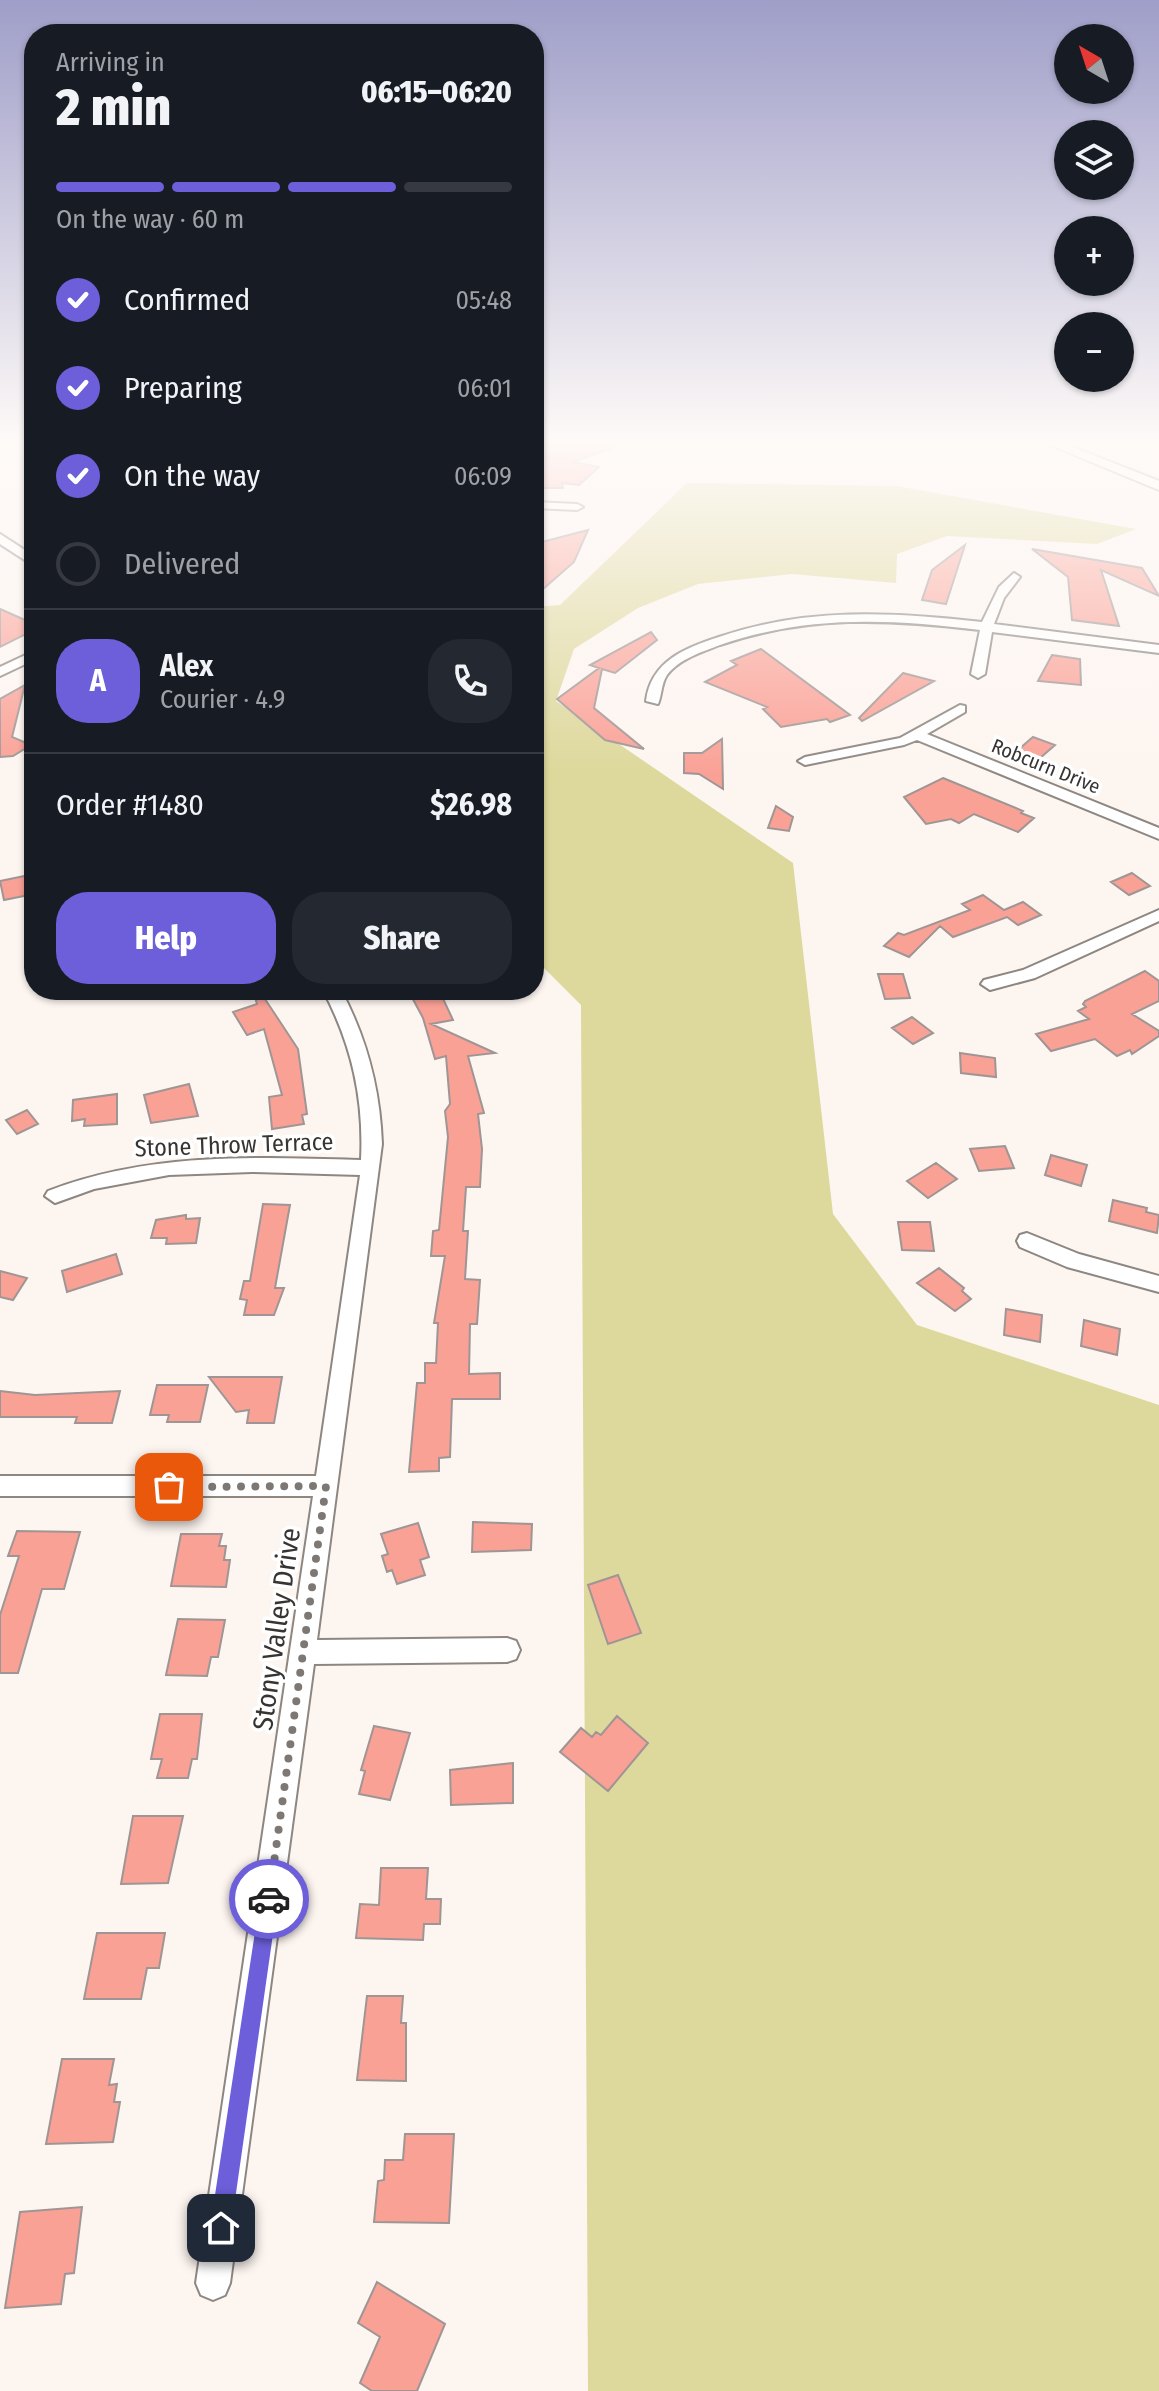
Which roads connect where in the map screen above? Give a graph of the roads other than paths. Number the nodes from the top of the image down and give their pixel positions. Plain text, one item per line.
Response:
1 (1014, 577) dead end
2 (987, 627) junction
3 (1159, 649) edge
4 (24, 660) edge
5 (0, 672) edge
6 (978, 674) dead end
7 (653, 701) dead end
8 (960, 709) dead end
9 (918, 735) junction
10 (805, 761) dead end
11 (1159, 834) edge
12 (1159, 915) edge
13 (990, 984) dead end
14 (338, 1000) edge
15 (371, 1168) junction
16 (55, 1196) dead end
17 (1027, 1241) dead end
18 (1159, 1284) edge
19 (0, 1486) edge
20 (326, 1486) junction
21 (507, 1650) dead end
22 (303, 1652) junction
23 (213, 2283) dead end

1 - 2 street
2 - 3 street
2 - 6 street
2 - 7 street
4 - 5 street
8 - 9 street
9 - 10 street
9 - 11 street, Robcurn Drive
12 - 13 street
14 - 15 street, Stony Valley Drive
15 - 16 street, Stone Throw Terrace
15 - 20 street, Stony Valley Drive
17 - 18 street
19 - 20 street
20 - 22 street, Stony Valley Drive
21 - 22 street
22 - 23 street, Stony Valley Drive

